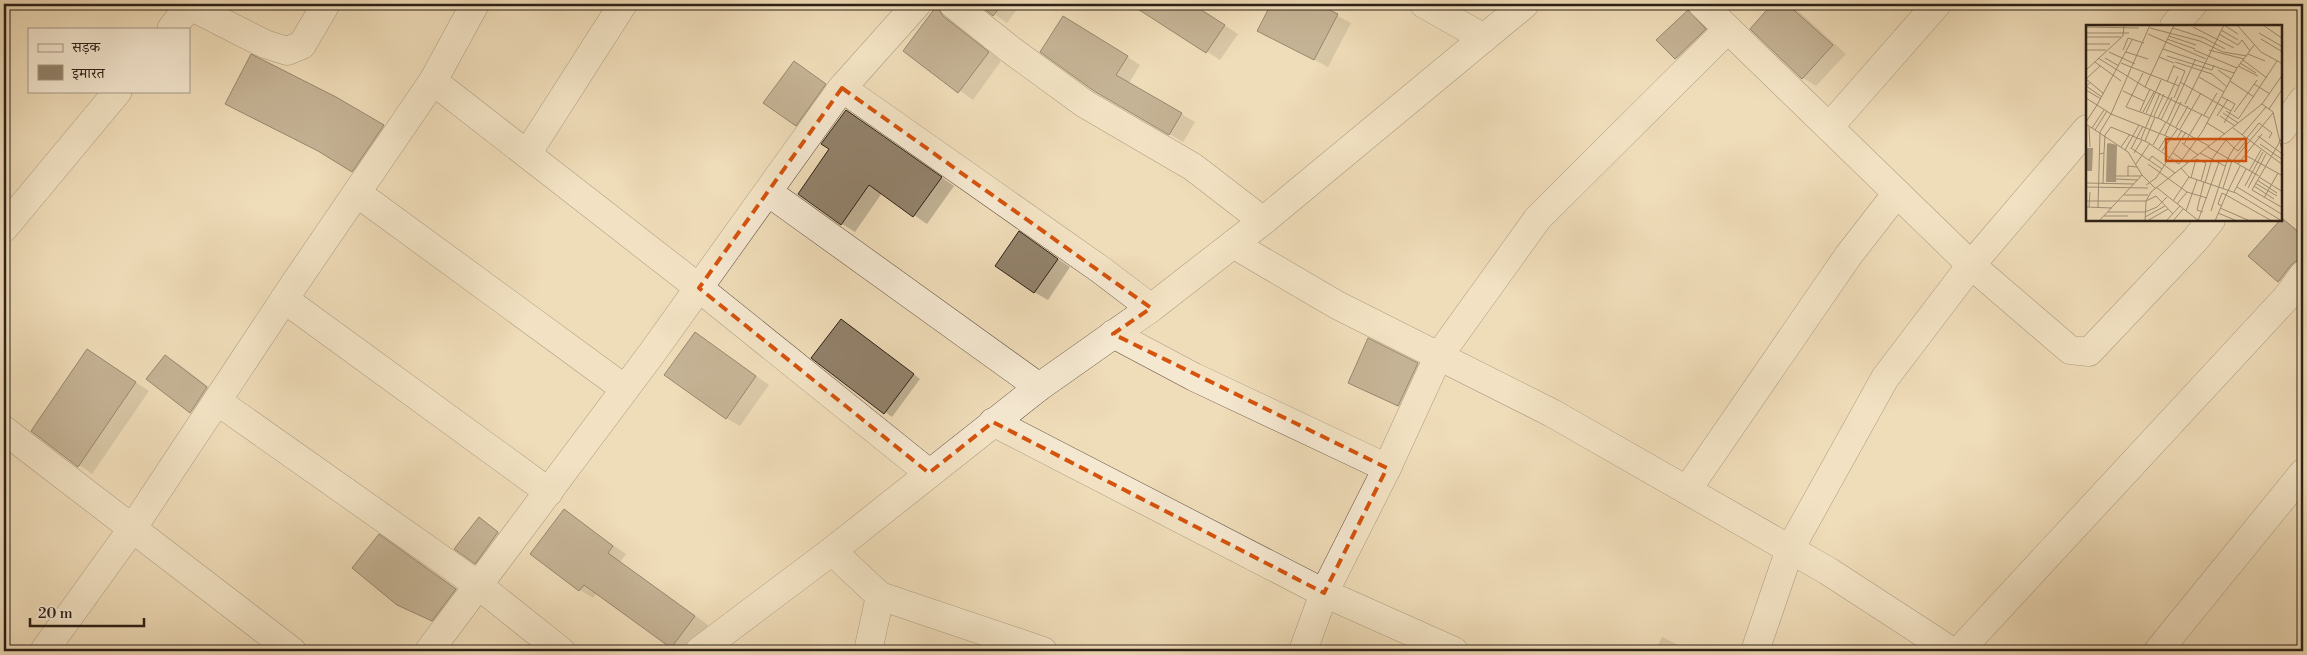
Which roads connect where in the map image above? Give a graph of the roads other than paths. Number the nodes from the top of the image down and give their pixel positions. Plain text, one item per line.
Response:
1 (189, 4) edge
2 (326, 4) edge
3 (475, 4) edge
4 (623, 4) edge
5 (917, 4) edge
6 (953, 4) edge
7 (1424, 4) edge
8 (1525, 4) edge
9 (1702, 4) edge
10 (1937, 4) edge
11 (2193, 4) edge
12 (2175, 25) edge
13 (171, 28) edge
14 (1728, 29) junction
15 (1484, 38) junction
16 (433, 81) junction
17 (842, 88) junction
18 (117, 92) edge
19 (2303, 100) edge
20 (1829, 127) junction
21 (2282, 129) edge
22 (2086, 130) edge
23 (527, 154) junction
24 (357, 192) junction
25 (768, 192) junction
26 (1897, 192) junction
27 (1263, 221) junction
28 (2210, 221) edge
29 (4, 228) edge
30 (1233, 244) junction
31 (1971, 265) junction
32 (2303, 275) edge
33 (698, 288) junction
34 (284, 299) junction
35 (1151, 308) junction
36 (1113, 334) junction
37 (1438, 358) junction
38 (1039, 387) junction
39 (625, 389) junction
40 (217, 401) junction
41 (993, 422) junction
42 (4, 430) edge
43 (1387, 468) junction
44 (929, 473) junction
45 (2300, 483) edge
46 (1687, 490) junction
47 (549, 492) junction
48 (132, 529) junction
49 (1790, 549) junction
50 (832, 551) junction
51 (478, 585) junction
52 (1324, 593) junction
53 (880, 596) junction
54 (1913, 640) edge
55 (44, 651) edge
56 (292, 651) edge
57 (430, 651) edge
58 (561, 651) edge
59 (699, 651) edge
60 (868, 651) edge
61 (1043, 651) edge
62 (1303, 651) edge
63 (1454, 651) edge
64 (1756, 651) edge
65 (1951, 651) edge
66 (1959, 651) edge
67 (2158, 651) edge

1 - 2 street
1 - 13 street
3 - 16 street
4 - 23 street
5 - 17 street
6 - 27 street
7 - 15 street
8 - 15 street
9 - 14 street
10 - 20 street
11 - 12 street
14 - 20 street
14 - 37 street
15 - 27 street
16 - 23 street
16 - 24 street
17 - 25 street
17 - 35 street
18 - 29 street
19 - 21 street
20 - 26 street
22 - 31 street
23 - 33 street
24 - 34 street
24 - 39 street
25 - 33 street
25 - 38 street
26 - 31 street
26 - 46 street
27 - 30 street
28 - 31 street
30 - 35 street
30 - 37 street
31 - 49 street
32 - 66 street
33 - 39 street
33 - 44 street
34 - 40 street
34 - 47 street
35 - 36 street
36 - 38 street
36 - 43 street
37 - 43 street
37 - 46 street
38 - 41 street
39 - 47 street
40 - 48 street
40 - 51 street
41 - 44 street
41 - 52 street
42 - 48 street
43 - 52 street
44 - 50 street
45 - 67 street
46 - 49 street
47 - 51 street
48 - 55 street
48 - 56 street
49 - 54 street
49 - 64 street
50 - 53 street
50 - 59 street
51 - 57 street
51 - 58 street
52 - 62 street
52 - 63 street
53 - 60 street
53 - 61 street
54 - 65 street

